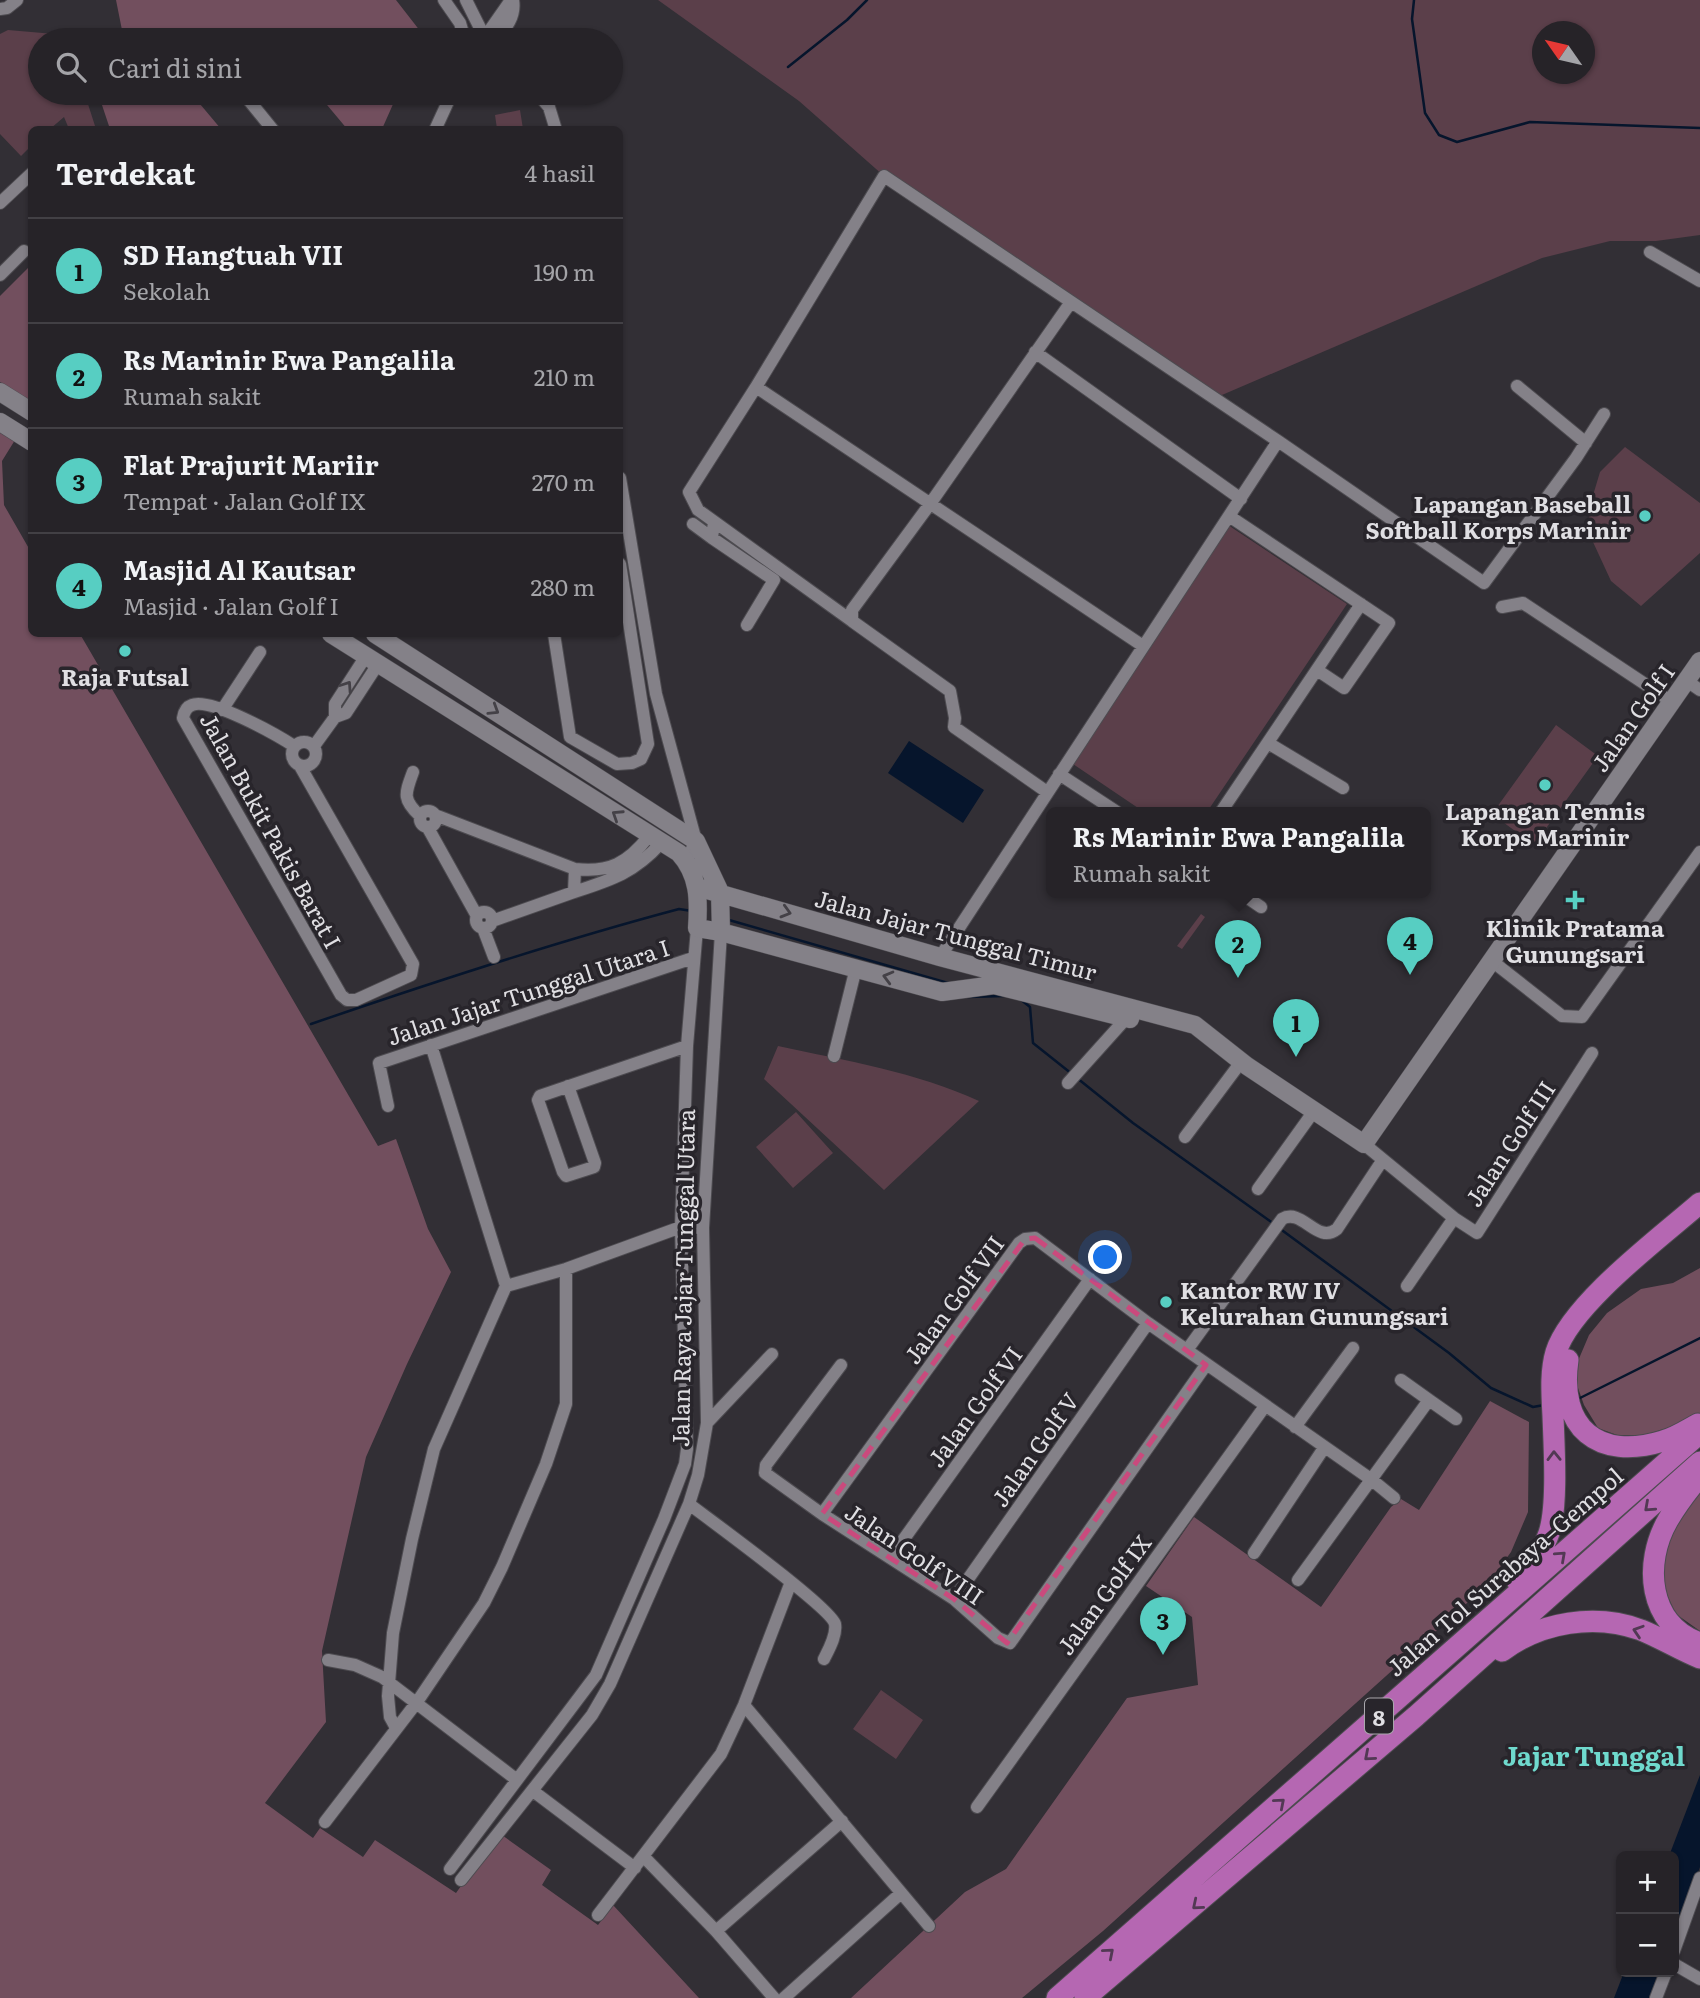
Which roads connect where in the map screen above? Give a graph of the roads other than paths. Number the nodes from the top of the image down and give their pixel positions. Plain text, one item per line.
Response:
1 (17, 0) edge
2 (444, 0) edge
3 (466, 0) edge
4 (512, 0) edge
5 (0, 9) edge
6 (462, 28) edge
7 (481, 28) edge
8 (494, 28) edge
9 (253, 105) edge
10 (446, 105) edge
11 (547, 105) edge
12 (270, 126) edge
13 (437, 126) edge
14 (555, 126) edge
15 (28, 177) edge
16 (0, 203) edge
17 (24, 251) dead end
18 (1650, 252) dead end
19 (0, 275) edge
20 (1700, 281) edge
21 (1070, 302) junction
22 (1035, 352) junction
23 (1517, 386) dead end
24 (756, 387) junction
25 (0, 392) edge
26 (28, 410) edge
27 (1604, 414) dead end
28 (0, 422) edge
29 (28, 440) edge
30 (1278, 441) junction
31 (1586, 443) junction
32 (623, 496) edge
33 (1241, 499) junction
34 (930, 504) junction
35 (1229, 516) junction
36 (714, 522) junction
37 (693, 524) dead end
38 (712, 538) junction
39 (623, 583) edge
40 (1361, 604) junction
41 (1502, 607) dead end
42 (852, 621) junction
43 (747, 625) dead end
44 (336, 637) edge
45 (386, 637) edge
46 (554, 637) edge
47 (1143, 646) junction
48 (260, 652) dead end
49 (372, 660) junction
50 (1700, 661) edge
51 (1317, 670) junction
52 (438, 675) junction
53 (1693, 685) edge
54 (464, 691) junction
55 (425, 694) junction
56 (1672, 702) junction
57 (222, 710) junction
58 (453, 710) junction
59 (1268, 743) junction
60 (294, 746) junction
61 (314, 746) junction
62 (300, 766) junction
63 (413, 772) dead end
64 (1059, 774) junction
65 (1343, 788) dead end
66 (1047, 792) junction
67 (1109, 807) edge
68 (1224, 807) edge
69 (435, 815) junction
70 (420, 816) junction
71 (428, 828) junction
72 (655, 840) junction
73 (696, 841) junction
74 (1700, 852) edge
75 (686, 861) junction
76 (575, 869) junction
77 (697, 889) junction
78 (575, 892) junction
79 (721, 895) junction
80 (1248, 898) edge
81 (1261, 907) dead end
82 (484, 922) junction
83 (697, 924) junction
84 (721, 929) junction
85 (494, 957) dead end
86 (940, 957) junction
87 (693, 958) junction
88 (1492, 961) junction
89 (856, 968) junction
90 (1131, 1013) junction
91 (431, 1045) junction
92 (687, 1046) junction
93 (1592, 1053) dead end
94 (834, 1056) dead end
95 (1241, 1062) junction
96 (1068, 1083) dead end
97 (568, 1086) junction
98 (388, 1106) dead end
99 (1314, 1111) junction
100 (1185, 1137) dead end
101 (1363, 1144) junction
102 (1382, 1161) junction
103 (1258, 1189) dead end
104 (1700, 1203) edge
105 (1454, 1218) junction
106 (1700, 1223) edge
107 (681, 1227) junction
108 (703, 1228) junction
109 (566, 1269) junction
110 (1090, 1279) junction
111 (506, 1286) junction
112 (1407, 1286) dead end
113 (1147, 1323) junction
114 (1353, 1348) dead end
115 (1187, 1350) junction
116 (772, 1354) dead end
117 (1206, 1364) junction
118 (841, 1365) dead end
119 (1401, 1380) dead end
120 (1558, 1386) junction
121 (1429, 1400) junction
122 (1265, 1406) junction
123 (1562, 1413) junction
124 (1455, 1419) dead end
125 (707, 1423) junction
126 (1700, 1424) edge
127 (1294, 1427) junction
128 (1700, 1433) edge
129 (1324, 1448) junction
130 (1700, 1462) edge
131 (1700, 1476) edge
132 (1372, 1480) junction
133 (1394, 1498) dead end
134 (689, 1504) junction
135 (822, 1514) junction
136 (1254, 1553) dead end
137 (891, 1557) junction
138 (1298, 1580) dead end
139 (791, 1582) junction
140 (954, 1599) junction
141 (1700, 1643) edge
142 (1700, 1658) edge
143 (824, 1659) dead end
144 (328, 1660) dead end
145 (1428, 1674) junction
146 (596, 1675) junction
147 (390, 1682) junction
148 (610, 1684) junction
149 (416, 1702) junction
150 (744, 1705) junction
151 (1416, 1716) junction
152 (396, 1728) junction
153 (517, 1780) junction
154 (533, 1791) junction
155 (977, 1807) dead end
156 (842, 1821) junction
157 (325, 1822) dead end
158 (643, 1857) junction
159 (635, 1868) junction
160 (450, 1869) dead end
161 (1700, 1878) edge
162 (461, 1880) dead end
163 (901, 1894) junction
164 (598, 1915) dead end
165 (929, 1926) dead end
166 (716, 1931) junction
167 (1679, 1937) edge
168 (1679, 1967) edge
169 (1664, 1977) edge
170 (1700, 1979) edge
171 (774, 1998) edge
172 (784, 1998) edge
173 (1057, 1998) edge
174 (1085, 1998) edge
175 (1656, 1998) edge

1 - 5 street
2 - 6 street
3 - 7 street
4 - 8 street
9 - 12 street
10 - 13 street
11 - 14 street
15 - 16 street
17 - 19 street
18 - 20 street
21 - 22 street
21 - 24 street
21 - 30 street
22 - 33 street
22 - 34 street
23 - 31 street
24 - 34 street
24 - 36 street
25 - 26 main road
27 - 31 street
28 - 29 main road
30 - 31 street
30 - 33 street
32 - 73 street
33 - 35 street
34 - 42 street
34 - 47 street
35 - 40 street
35 - 47 street
36 - 38 street
36 - 42 street
37 - 38 street
38 - 43 street
39 - 46 street
40 - 51 street
40 - 51 street
41 - 56 street
42 - 66 street
44 - 49 main road
45 - 52 main road
47 - 64 street
48 - 57 street
49 - 55 main road
49 - 61 street
50 - 53 main road, Jalan Golf I
51 - 59 street
52 - 54 main road
52 - 55 main road
53 - 56 main road, Jalan Golf I
54 - 58 main road
54 -> 73 main road
55 - 58 main road
56 - 88 main road, Jalan Golf I
57 - 60 street, Jalan Bukit Pakis Barat I
57 - 62 street, Jalan Bukit Pakis Barat I
72 -> 58 main road
59 - 65 street
59 - 68 street
60 - 61 street
60 - 62 street
61 - 62 street
63 - 70 street
64 - 66 street
64 - 67 street
66 - 86 street
69 - 70 street
69 - 71 street
69 - 76 street
70 - 71 street
71 - 82 street
72 - 75 main road
72 - 76 street
72 - 78 street
73 - 75 street
73 - 79 main road
74 - 88 street
75 - 77 main road
76 - 78 street
77 - 79 main road, Jalan Jajar Tunggal Timur
77 - 83 main road, Jalan Raya Jajar Tunggal Utara
78 - 82 street
79 - 84 main road, Jalan Raya Jajar Tunggal Utara
79 -> 86 main road, Jalan Jajar Tunggal Timur
80 - 81 street
82 - 85 street
83 - 84 main road, Jalan Jajar Tunggal Timur
83 - 87 street, Jalan Raya Jajar Tunggal Utara
84 - 89 main road, Jalan Jajar Tunggal Timur
84 - 108 street, Jalan Raya Jajar Tunggal Utara
86 - 90 main road, Jalan Jajar Tunggal Timur
87 - 91 street, Jalan Jajar Tunggal Utara I
87 - 92 street, Jalan Raya Jajar Tunggal Utara
88 - 101 main road, Jalan Golf I
90 -> 89 main road, Jalan Jajar Tunggal Timur
89 - 94 street
90 - 95 main road, Jalan Jajar Tunggal Timur
90 - 96 street
91 - 98 street, Jalan Jajar Tunggal Utara I
91 - 111 street
92 - 97 street
92 - 107 street, Jalan Raya Jajar Tunggal Utara
93 - 105 street, Jalan Golf III
95 - 99 main road, Jalan Jajar Tunggal Timur
95 - 100 street
97 - 97 street
99 - 101 main road, Jalan Jajar Tunggal Timur
99 - 103 street
101 - 102 street, Jalan Golf III
102 - 105 street, Jalan Golf III
102 - 115 street
104 - 120 highway
105 - 112 street, Jalan Golf III
106 - 120 highway
107 - 108 street
107 - 109 street
107 - 146 street, Jalan Raya Jajar Tunggal Utara
108 - 125 street, Jalan Raya Jajar Tunggal Utara
109 - 111 street
109 - 149 street
110 - 113 street, Jalan Golf VII
110 - 135 street, Jalan Golf VII
110 - 137 street, Jalan Golf VI
111 - 147 street
113 - 115 street, Jalan Golf VII
113 - 140 street, Jalan Golf V
114 - 127 street
115 - 117 street, Jalan Golf VII
116 - 125 street
117 - 122 street, Jalan Golf VII
117 - 140 street, Jalan Golf VIII
118 - 135 street, Jalan Golf VIII
119 - 121 street
120 - 123 highway
121 - 124 street
121 - 132 street
122 - 127 street, Jalan Golf VII
122 - 155 street, Jalan Golf IX
123 - 126 highway
145 -> 123 highway
125 - 134 street, Jalan Raya Jajar Tunggal Utara
127 - 129 street, Jalan Golf VII
145 -> 128 highway, Jalan Tol Surabaya–Gempol / 8
129 - 132 street, Jalan Golf VII
129 - 136 street
130 -> 151 highway, Jalan Tol Surabaya–Gempol / 8
131 - 141 highway
132 - 133 street, Jalan Golf VII
132 - 138 street
134 - 139 street
134 - 148 street, Jalan Raya Jajar Tunggal Utara
135 - 137 street, Jalan Golf VIII
137 - 140 street, Jalan Golf VIII
139 - 143 street
139 - 150 street
142 -> 151 highway
144 - 147 street
173 -> 145 highway, Jalan Tol Surabaya–Gempol / 8
146 - 148 street
146 - 153 street, Jalan Raya Jajar Tunggal Utara
147 - 149 street
147 - 152 street
148 - 154 street, Jalan Raya Jajar Tunggal Utara
149 - 152 street
149 - 153 street
150 - 156 street
150 - 158 street
151 -> 174 highway, Jalan Tol Surabaya–Gempol / 8
152 - 157 street
153 - 160 street, Jalan Raya Jajar Tunggal Utara
154 - 159 street
154 - 162 street, Jalan Raya Jajar Tunggal Utara
156 - 163 street
156 - 166 street
158 - 159 street
158 - 166 street
159 - 164 street
161 - 167 street
163 - 165 street
163 - 172 street
166 - 171 street
168 - 170 street
169 - 175 street

